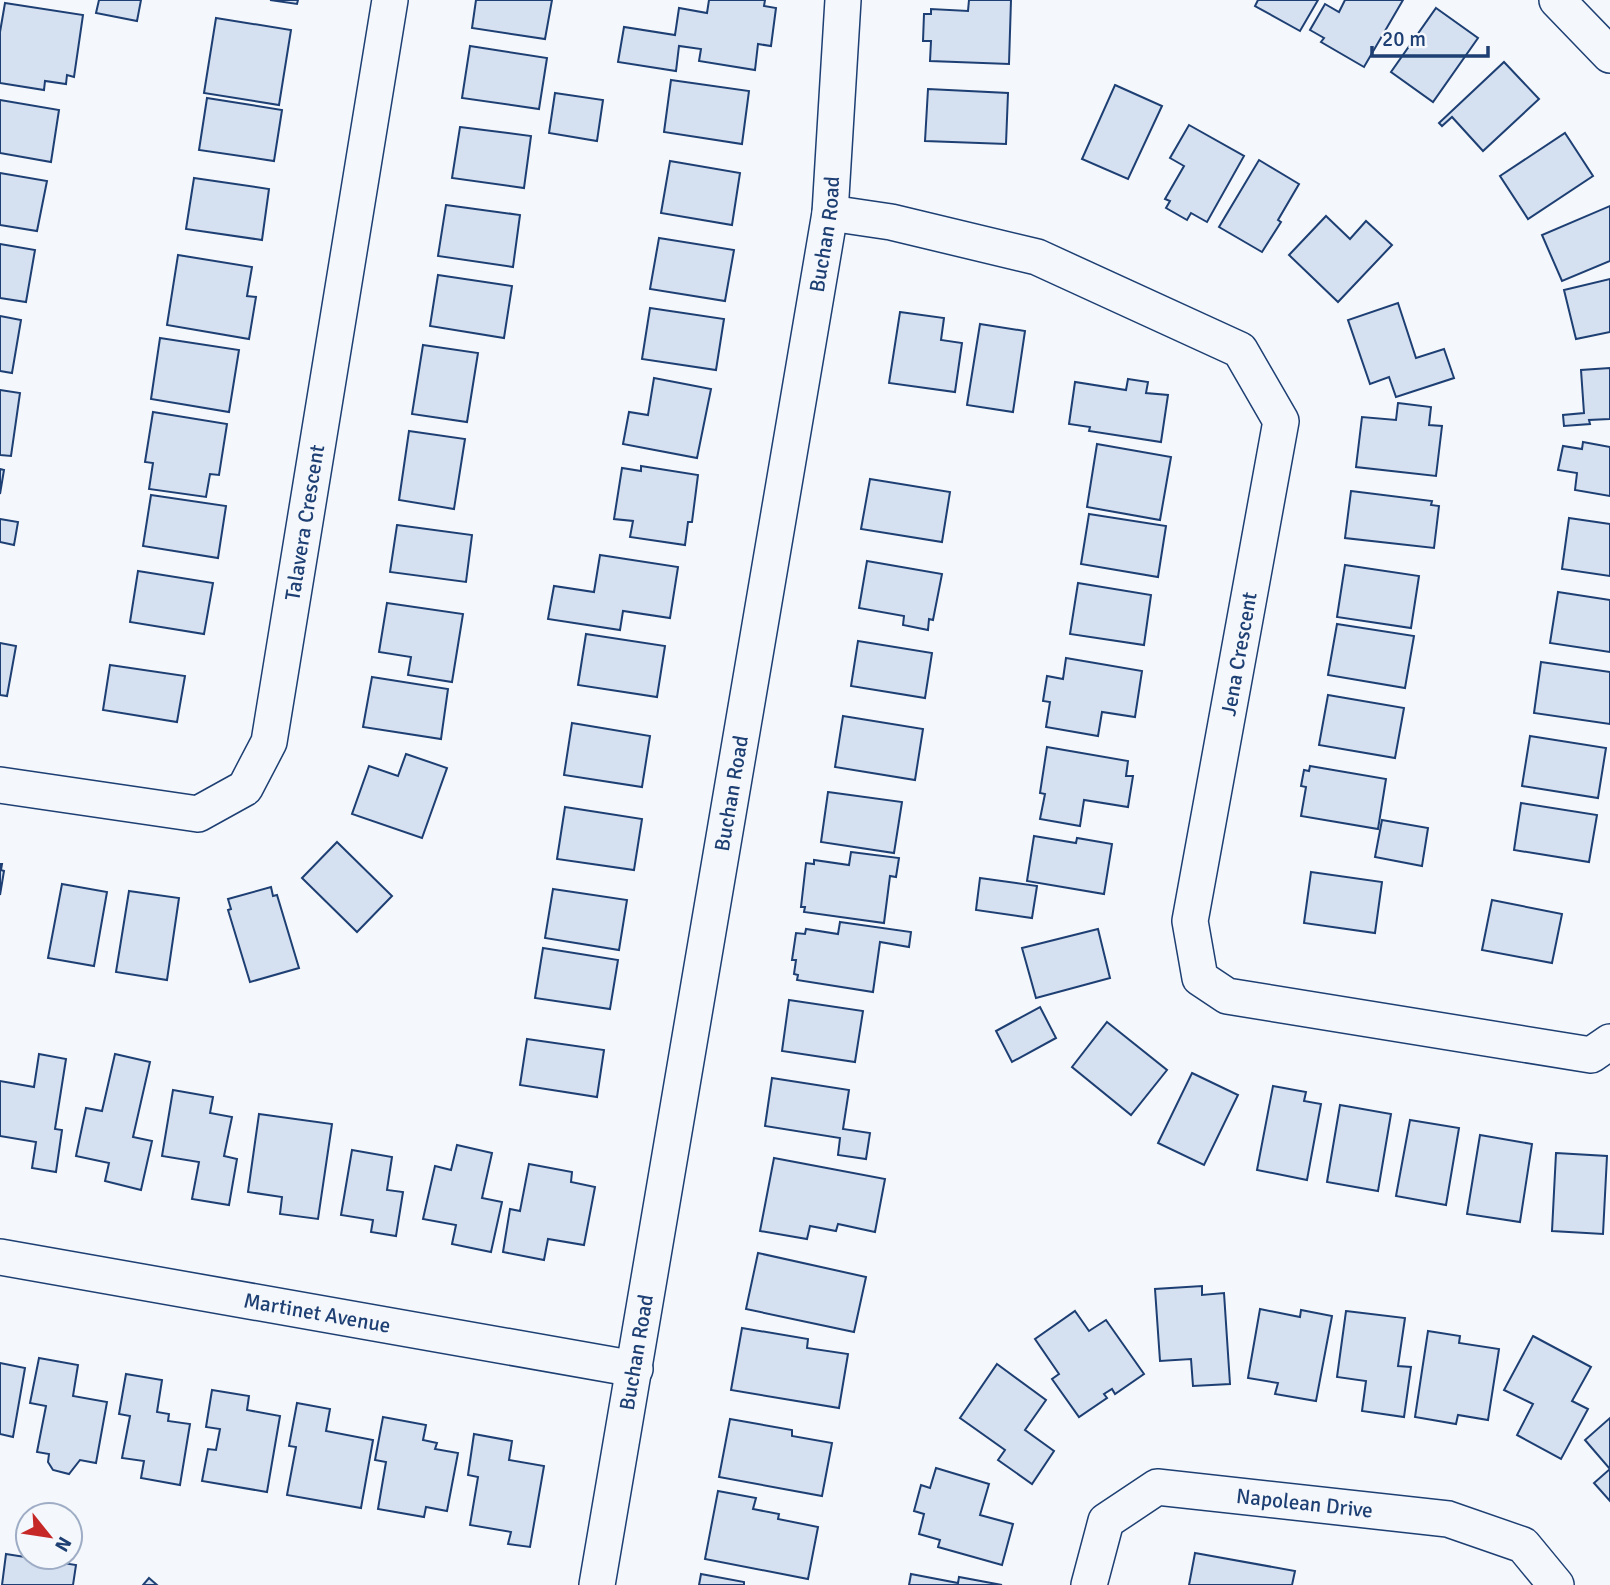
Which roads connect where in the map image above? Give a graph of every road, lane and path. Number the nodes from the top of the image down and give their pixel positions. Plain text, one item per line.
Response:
1 (390, 0) edge
2 (843, 0) edge
3 (1557, 0) edge
4 (1610, 55) edge
5 (830, 213) junction
6 (0, 785) edge
7 (1610, 1042) edge
8 (0, 1257) edge
9 (635, 1369) junction
10 (597, 1585) edge
11 (1089, 1585) edge
12 (1556, 1585) edge

1 - 6 street, Talavera Crescent
2 - 5 street, Buchan Road
3 - 4 street
5 - 7 street, Jena Crescent
5 - 9 street, Buchan Road
8 - 9 street, Martinet Avenue
9 - 10 street, Buchan Road
11 - 12 street, Napolean Drive

